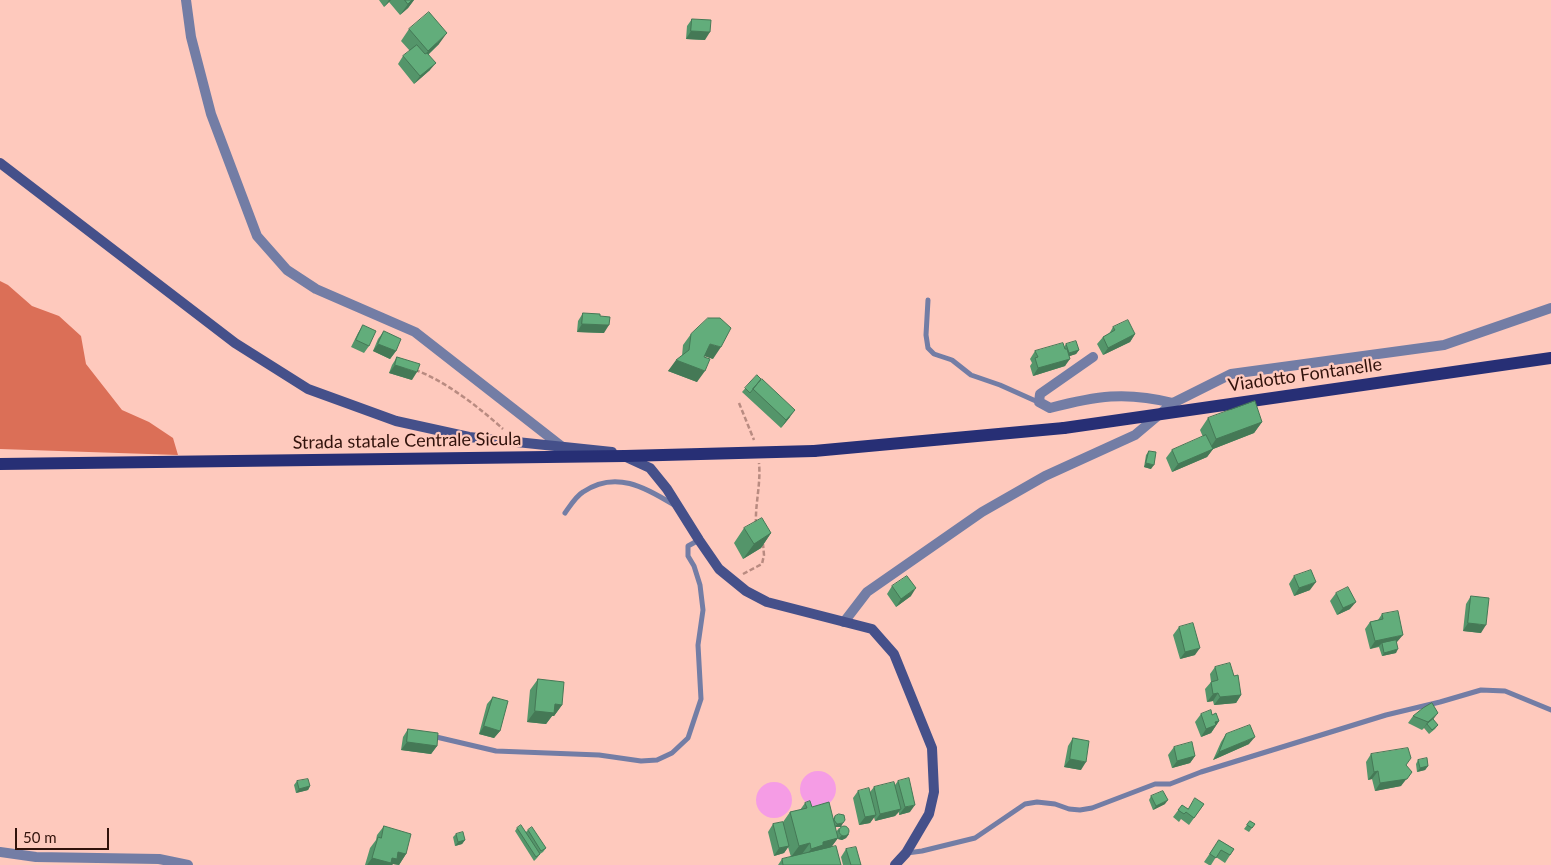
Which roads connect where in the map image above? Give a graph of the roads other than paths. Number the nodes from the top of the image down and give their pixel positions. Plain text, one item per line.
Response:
1 (186, 0) edge
2 (0, 163) edge
3 (928, 300) dead end
4 (1551, 308) edge
5 (1093, 357) dead end
6 (1551, 358) edge
7 (1039, 402) junction
8 (1173, 403) junction
9 (561, 446) junction
10 (814, 451) joint
11 (0, 464) edge
12 (681, 510) junction
13 (565, 513) dead end
14 (699, 540) junction
15 (844, 622) junction
16 (1551, 710) edge
17 (430, 736) edge
18 (0, 852) edge
19 (906, 853) junction
20 (188, 865) edge
21 (896, 865) edge

1 - 9 street
2 - 9 main road
3 - 7 lane
4 - 8 street
5 - 7 street
6 - 10 main road, Viadotto Fontanelle, bridge
7 - 8 street
8 - 15 street
9 - 12 main road
10 - 11 main road, Strada statale Centrale Sicula, bridge
12 - 13 lane
12 - 14 main road
14 - 15 main road
14 - 17 lane
15 - 19 main road
16 - 19 lane
18 - 20 street
19 - 21 main road

